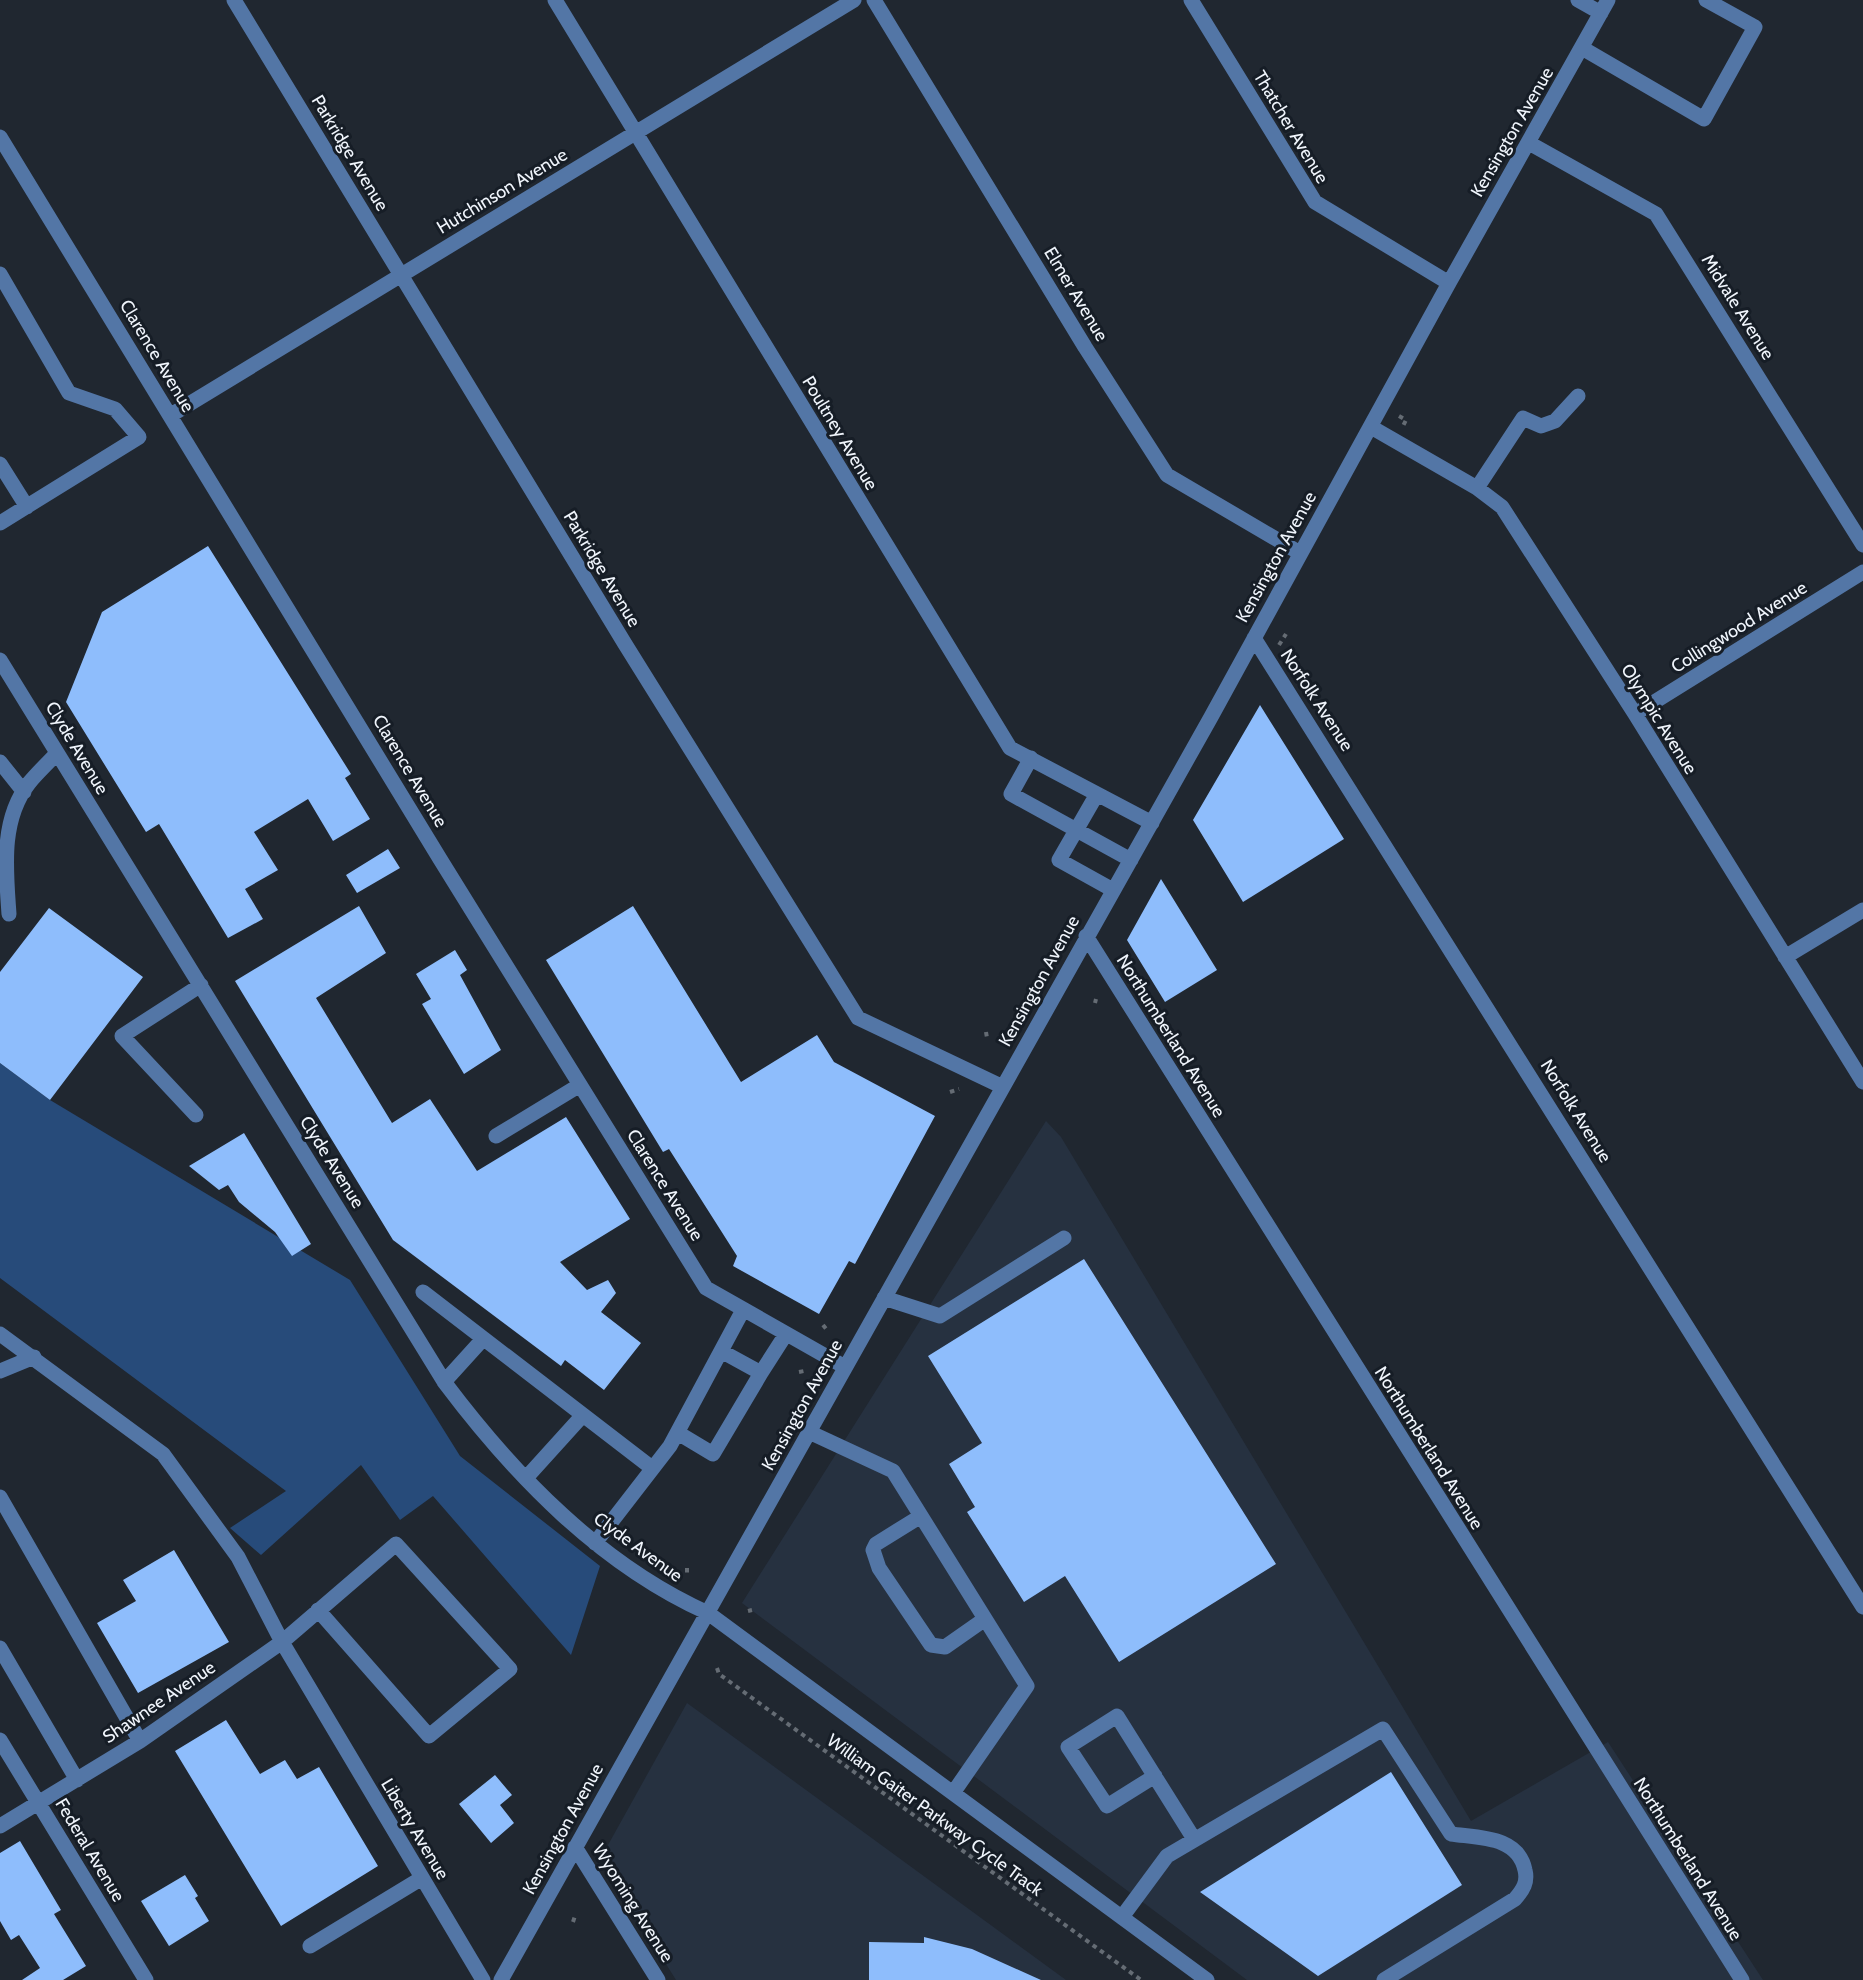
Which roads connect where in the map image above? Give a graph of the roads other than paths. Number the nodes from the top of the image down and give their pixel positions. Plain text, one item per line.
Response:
1 (234, 0) edge
2 (555, 0) edge
3 (854, 0) edge
4 (874, 0) edge
5 (1191, 0) edge
6 (1578, 0) edge
7 (1706, 0) edge
8 (1605, 6) edge
9 (1582, 48) junction
10 (637, 132) junction
11 (1529, 143) junction
12 (2, 145) edge
13 (0, 274) edge
14 (402, 275) junction
15 (1449, 283) junction
16 (1578, 396) dead end
17 (171, 415) junction
18 (1371, 427) junction
19 (0, 464) edge
20 (1477, 489) junction
21 (27, 507) junction
22 (0, 523) edge
23 (1863, 545) edge
24 (1300, 553) junction
25 (1863, 572) edge
26 (1254, 638) junction
27 (0, 660) edge
28 (1635, 714) junction
29 (57, 753) junction
30 (1031, 758) junction
31 (0, 762) edge
32 (24, 792) junction
33 (1097, 794) junction
34 (1152, 823) junction
35 (1076, 830) junction
36 (1131, 860) junction
37 (1113, 890) junction
38 (1863, 910) edge
39 (9, 914) dead end
40 (1086, 936) junction
41 (1785, 957) junction
42 (201, 986) junction
43 (1863, 1082) edge
44 (580, 1084) junction
45 (1003, 1087) junction
46 (196, 1115) dead end
47 (496, 1136) dead end
48 (1064, 1238) dead end
49 (423, 1292) dead end
50 (884, 1298) junction
51 (743, 1310) junction
52 (0, 1334) edge
53 (786, 1334) junction
54 (483, 1339) junction
55 (721, 1351) junction
56 (34, 1357) junction
57 (845, 1367) junction
58 (0, 1371) edge
59 (761, 1373) junction
60 (444, 1382) junction
61 (583, 1415) junction
62 (809, 1432) junction
63 (678, 1433) junction
64 (652, 1468) junction
65 (526, 1478) junction
66 (0, 1497) edge
67 (921, 1516) junction
68 (594, 1543) junction
69 (1863, 1607) edge
70 (318, 1610) junction
71 (708, 1613) junction
72 (985, 1619) junction
73 (282, 1642) junction
74 (0, 1648) edge
75 (0, 1740) edge
76 (140, 1741) junction
77 (1155, 1776) junction
78 (76, 1780) junction
79 (953, 1794) junction
80 (38, 1803) junction
81 (0, 1826) edge
82 (1194, 1839) junction
83 (575, 1847) junction
84 (422, 1878) junction
85 (1122, 1917) junction
86 (310, 1946) dead end
87 (146, 1980) edge
88 (483, 1980) edge
89 (501, 1980) edge
90 (658, 1980) edge
91 (1207, 1980) edge
92 (1384, 1980) edge
93 (1742, 1980) edge

1 - 14 street, Parkridge Avenue
2 - 10 street, Poultney Avenue
3 - 10 street, Hutchinson Avenue
4 - 24 street, Elmer Avenue
5 - 15 street, Thatcher Avenue
6 - 8 street
7 - 9 street
8 - 9 street, Kensington Avenue
9 - 11 street, Kensington Avenue
10 - 14 street, Hutchinson Avenue
10 - 30 street, Poultney Avenue
11 - 15 street, Kensington Avenue
11 - 23 street, Midvale Avenue
12 - 17 street, Clarence Avenue
13 - 21 street
14 - 17 street, Hutchinson Avenue
14 - 45 street, Parkridge Avenue
15 - 18 street, Kensington Avenue
16 - 20 street
17 - 44 street, Clarence Avenue
18 - 20 street, Olympic Avenue
18 - 24 street, Kensington Avenue
19 - 21 street
20 - 28 street, Olympic Avenue
21 - 22 street
24 - 26 street, Kensington Avenue
25 - 28 street, Collingwood Avenue
26 - 34 street, Kensington Avenue
26 - 69 street, Norfolk Avenue
27 - 29 street, Clyde Avenue
28 - 41 street, Olympic Avenue
29 - 32 street
29 - 42 street, Clyde Avenue
30 - 33 street, Poultney Avenue
30 - 35 street
31 - 32 street
32 - 39 street
33 - 34 street, Poultney Avenue
33 - 35 street
34 - 36 street, Kensington Avenue
35 - 36 street
35 - 37 street
36 - 37 street, Kensington Avenue
37 - 40 street, Kensington Avenue
38 - 41 street
40 - 45 street, Kensington Avenue
40 - 93 street, Northumberland Avenue
41 - 43 street, Olympic Avenue
42 - 46 street
42 - 60 street, Clyde Avenue
44 - 47 street
44 - 51 street, Clarence Avenue
45 - 50 street, Kensington Avenue
48 - 50 street
49 - 54 street
50 - 57 street, Kensington Avenue
51 - 53 street, Clarence Avenue
51 - 55 street
52 - 56 street
53 - 57 street, Clarence Avenue
53 - 59 street
54 - 60 street
54 - 61 street
55 - 59 street
55 - 63 street
56 - 58 street
56 - 73 street
57 - 62 street, Kensington Avenue
59 - 63 street
60 - 65 street, Clyde Avenue
61 - 64 street
61 - 65 street
62 - 67 street
62 - 71 street, Kensington Avenue
63 - 64 street
64 - 68 street
65 - 68 street, Clyde Avenue
66 - 76 street
67 - 72 street
67 - 72 street
68 - 71 street, Clyde Avenue
70 - 70 street, Shawnee Avenue
70 - 73 street, Shawnee Avenue
71 - 79 street, Clyde Avenue
71 - 83 street, Kensington Avenue
72 - 79 street
73 - 76 street, Shawnee Avenue
73 - 84 street, Liberty Avenue
74 - 78 street
75 - 80 street, Federal Avenue
76 - 78 street, Shawnee Avenue
77 - 77 street
77 - 82 street
78 - 80 street, Shawnee Avenue
79 - 85 street, Clyde Avenue
80 - 81 street, Shawnee Avenue
80 - 87 street, Federal Avenue
82 - 85 street
82 - 92 street
83 - 89 street, Kensington Avenue
83 - 90 street, Wyoming Avenue
84 - 86 street
84 - 88 street, Liberty Avenue
85 - 91 street, Clyde Avenue

